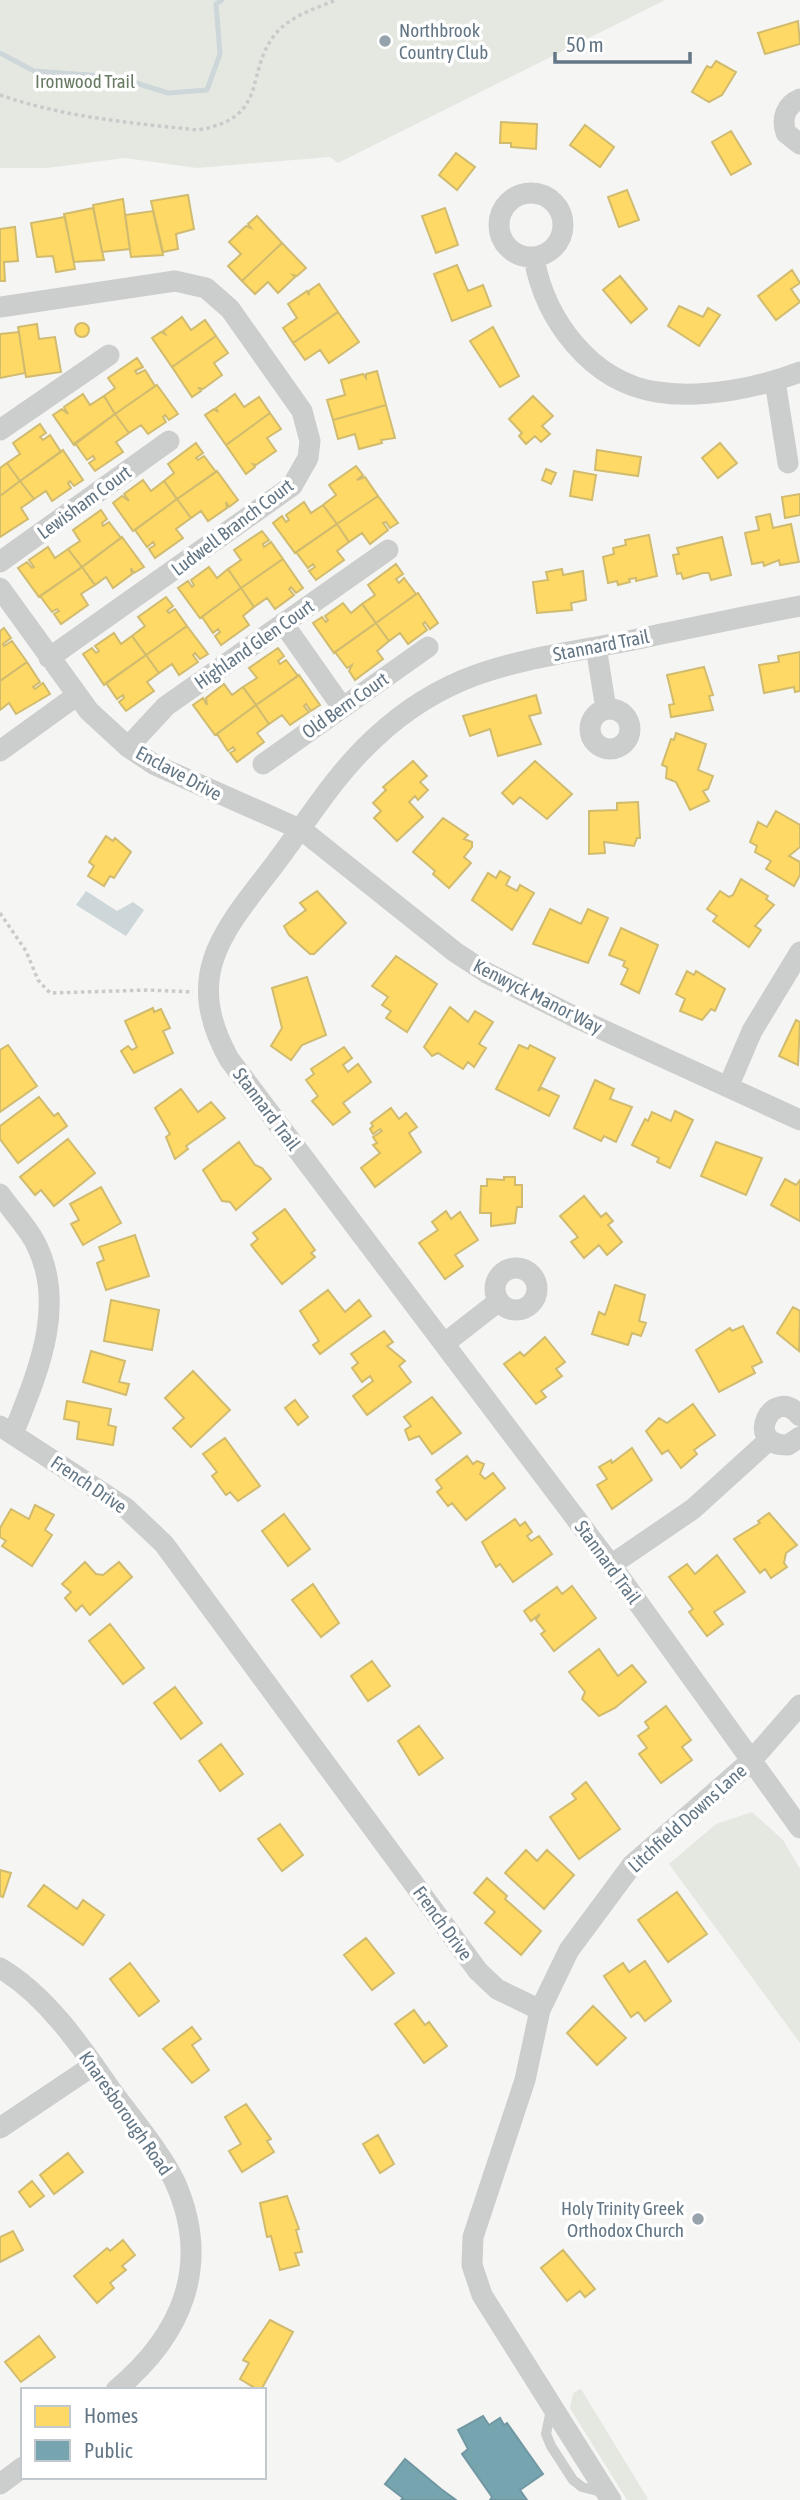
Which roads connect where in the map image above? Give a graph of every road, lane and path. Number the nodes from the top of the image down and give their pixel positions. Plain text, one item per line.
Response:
1 (336, 0) edge
2 (0, 95) edge
3 (800, 99) edge
4 (800, 144) edge
5 (534, 258) dead end
6 (0, 307) edge
7 (109, 355) dead end
8 (792, 374) edge
9 (0, 430) edge
10 (169, 442) dead end
11 (788, 463) dead end
12 (388, 550) dead end
13 (0, 562) edge
14 (3, 600) edge
15 (800, 606) edge
16 (283, 623) junction
17 (428, 647) dead end
18 (596, 647) junction
19 (49, 658) junction
20 (76, 696) junction
21 (342, 707) junction
22 (606, 709) dead end
23 (128, 747) junction
24 (0, 751) edge
25 (263, 764) dead end
26 (302, 830) junction
27 (0, 913) edge
28 (800, 952) edge
29 (209, 993) junction
30 (729, 1085) junction
31 (800, 1120) edge
32 (0, 1194) edge
33 (499, 1301) dead end
34 (445, 1343) junction
35 (800, 1416) edge
36 (7, 1430) edge
37 (800, 1437) edge
38 (769, 1440) junction
39 (611, 1565) junction
40 (800, 1705) edge
41 (752, 1760) junction
42 (800, 1828) edge
43 (0, 1968) edge
44 (540, 2010) junction
45 (94, 2065) junction
46 (0, 2128) edge
47 (118, 2388) edge
48 (21, 2468) edge
49 (0, 2484) edge
50 (609, 2497) edge

1 - 2 path
3 - 4 street
5 - 8 street
6 - 19 street, Ludwell Branch Court
7 - 9 street
8 - 11 street
10 - 13 street, Lewisham Court
12 - 16 street, Highland Glen Court
14 - 19 street, Enclave Drive
15 - 18 street, Stannard Trail
16 - 21 street
16 - 23 street, Highland Glen Court
17 - 21 street, Old Bern Court
18 - 22 street
18 - 26 street, Stannard Trail
19 - 20 street, Enclave Drive
20 - 23 street, Enclave Drive
20 - 24 street
21 - 25 street, Old Bern Court
23 - 26 street, Enclave Drive
26 - 29 street, Stannard Trail
26 - 30 street, Kenwyck Manor Way
27 - 29 path
28 - 30 street
29 - 34 street, Stannard Trail
30 - 31 street, Kenwyck Manor Way
32 - 36 street
33 - 34 street
34 - 39 street, Stannard Trail
35 - 38 street
36 - 44 street, French Drive
37 - 38 street
38 - 39 street
39 - 41 street, Stannard Trail
40 - 41 street, Litchfield Downs Lane
41 - 42 street, Stannard Trail
41 - 44 street, Litchfield Downs Lane
43 - 45 street, Knaresborough Road
44 - 50 street
45 - 46 street
45 - 47 street, Knaresborough Road
48 - 49 street

